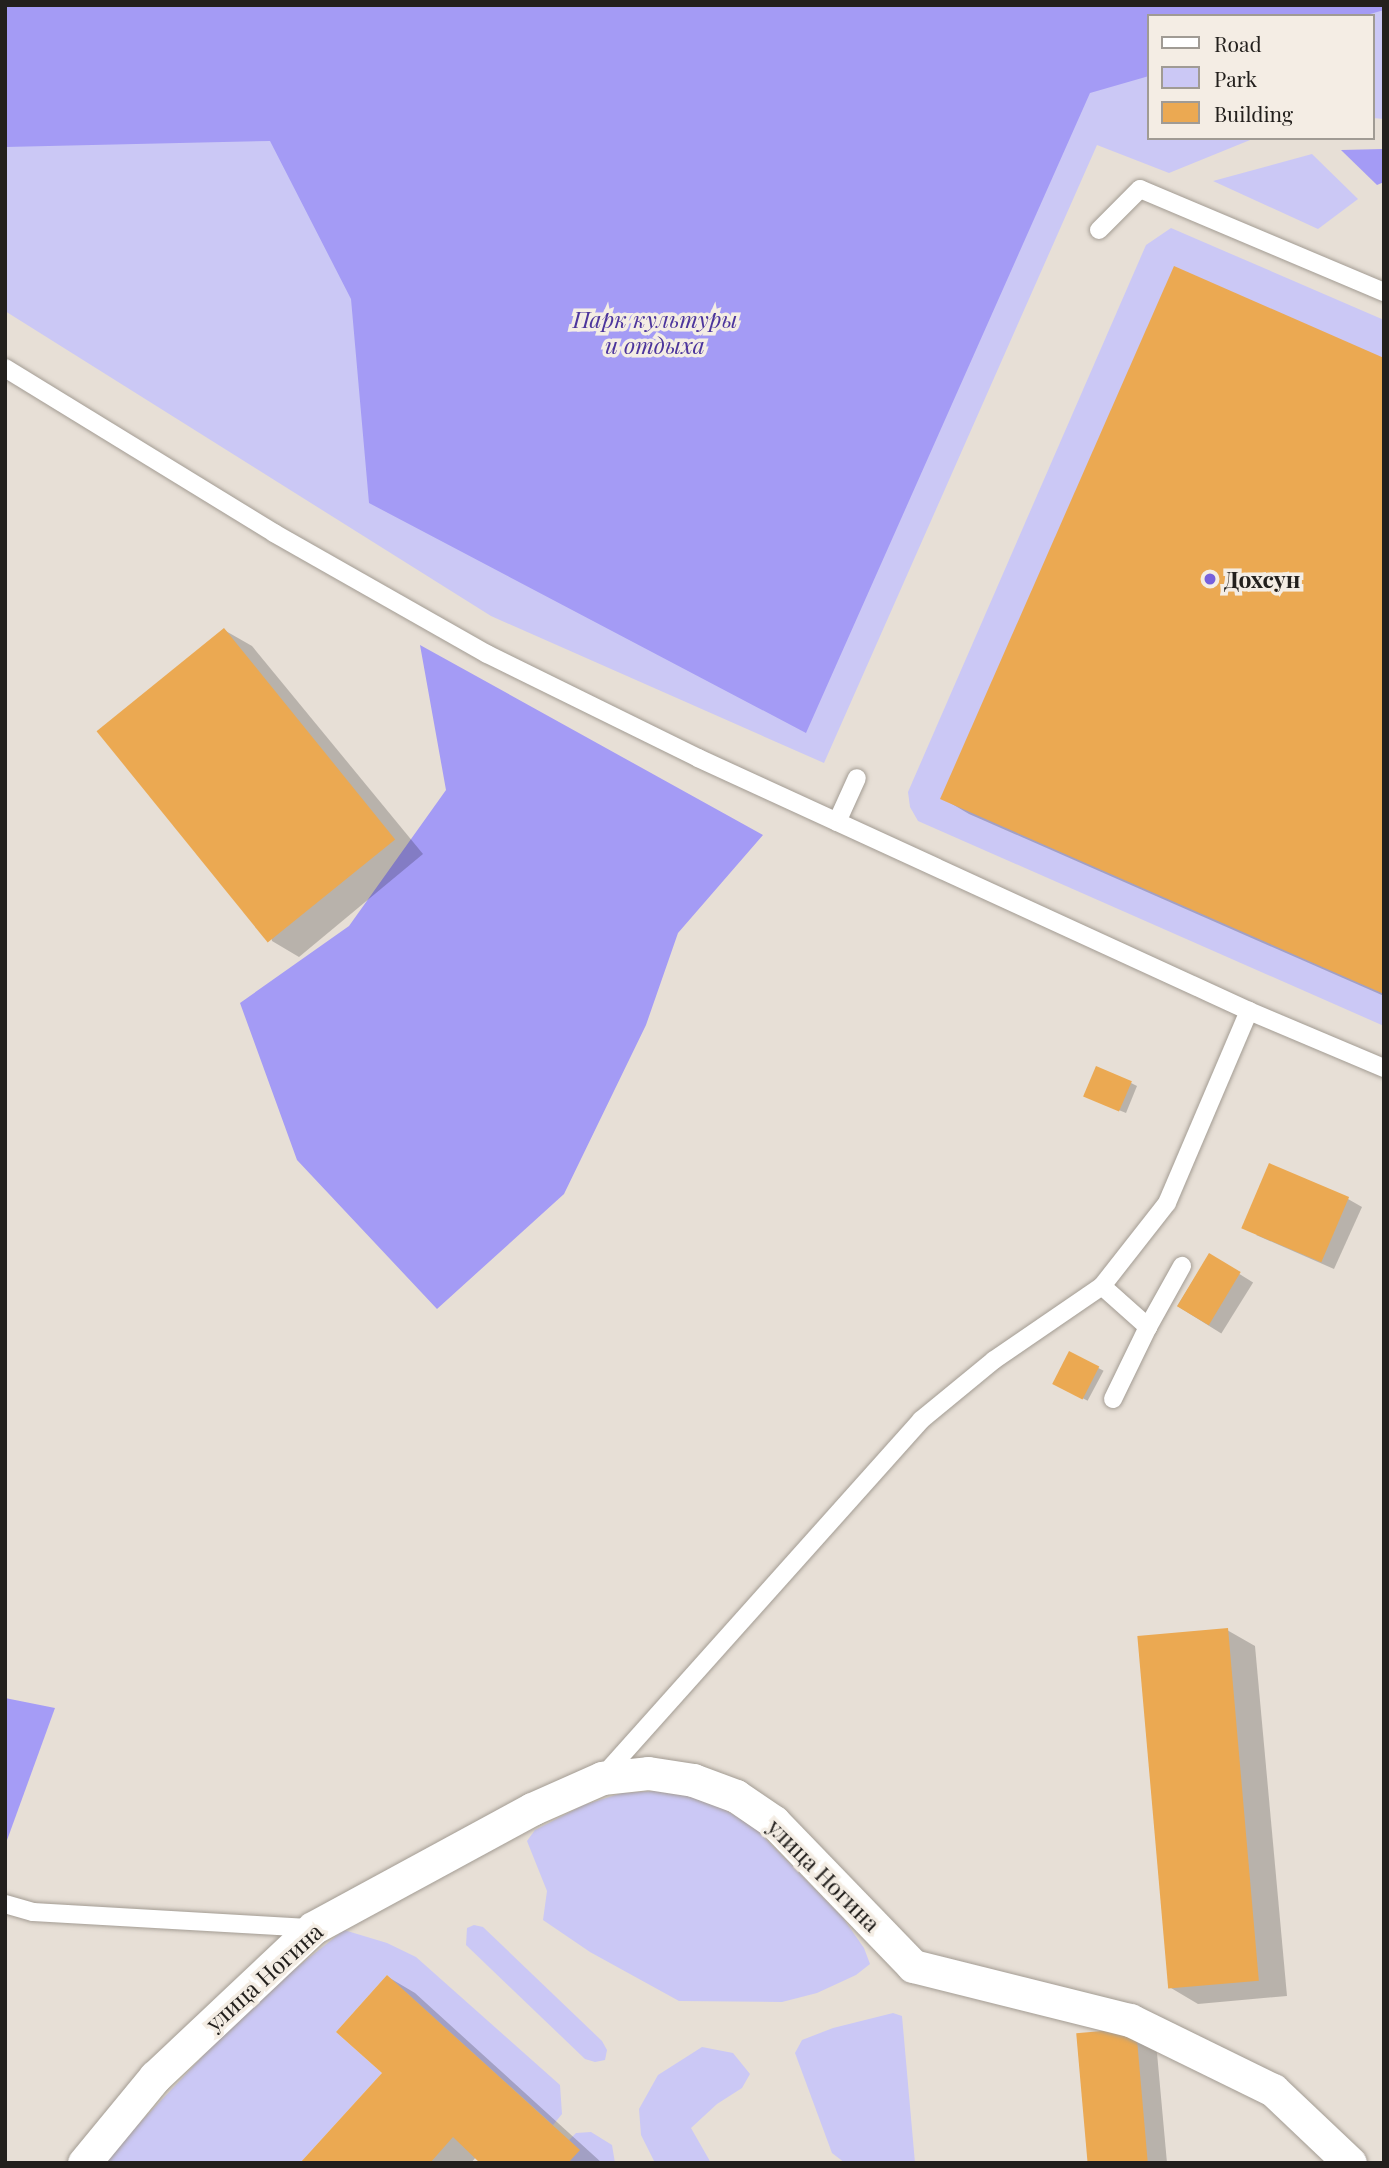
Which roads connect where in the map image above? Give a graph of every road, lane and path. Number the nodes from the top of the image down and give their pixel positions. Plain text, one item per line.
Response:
1 (1099, 230) dead end
2 (1384, 292) edge
3 (5, 368) edge
4 (857, 778) dead end
5 (837, 822) junction
6 (1249, 1011) junction
7 (1384, 1068) edge
8 (1182, 1266) dead end
9 (1102, 1286) junction
10 (1148, 1327) junction
11 (1113, 1399) dead end
12 (602, 1778) junction
13 (5, 1904) edge
14 (313, 1928) junction
15 (84, 2163) edge
16 (1350, 2163) edge

1 - 2 lane
3 - 5 lane
4 - 5 lane
5 - 6 lane
6 - 7 lane
6 - 9 lane
8 - 10 lane
9 - 10 lane
9 - 12 lane
10 - 11 lane
12 - 14 street, улица Ногина
12 - 16 street, улица Ногина
13 - 14 lane
14 - 15 street, улица Ногина

